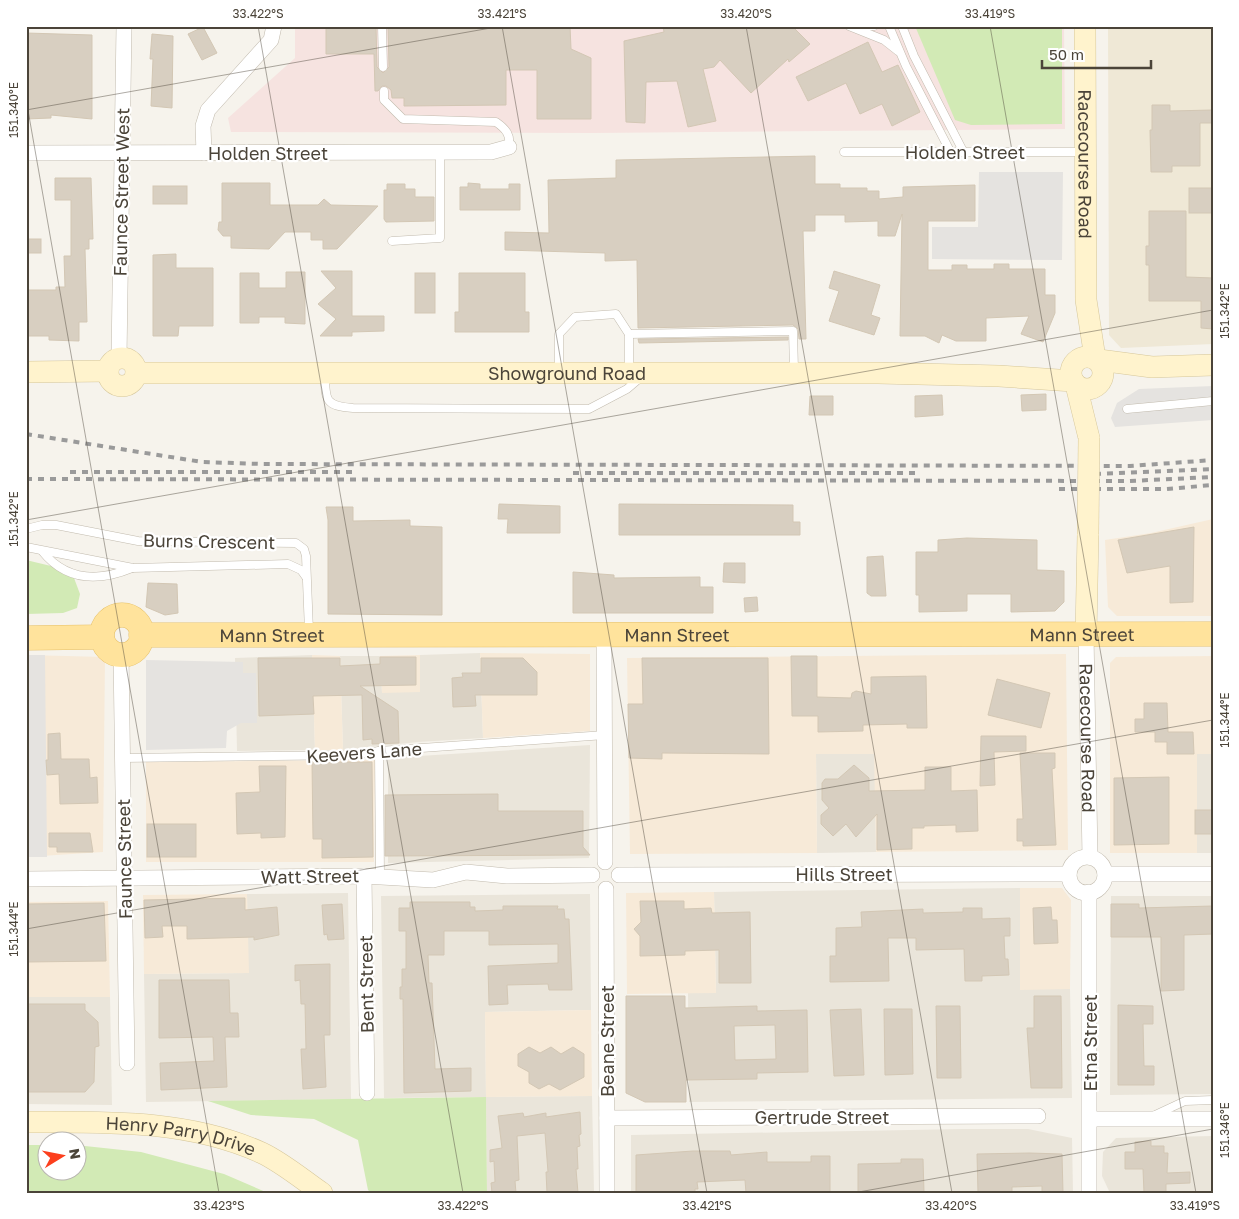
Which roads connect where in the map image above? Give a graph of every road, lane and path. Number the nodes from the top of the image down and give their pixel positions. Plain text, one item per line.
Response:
1 (124, 26) edge
2 (274, 26) edge
3 (382, 26) edge
4 (850, 26) edge
5 (874, 26) edge
6 (889, 26) edge
7 (902, 26) edge
8 (1085, 26) edge
9 (906, 66) junction
10 (383, 67) dead end
11 (384, 90) dead end
12 (509, 147) joint
13 (950, 151) junction
14 (963, 151) junction
15 (440, 152) junction
16 (844, 152) dead end
17 (1085, 152) junction
18 (204, 153) junction
19 (26, 154) edge
20 (121, 154) junction
21 (392, 241) dead end
22 (629, 334) junction
23 (113, 365) junction
24 (1213, 365) edge
25 (26, 372) edge
26 (558, 372) junction
27 (638, 372) junction
28 (794, 372) junction
29 (324, 373) junction
30 (1086, 373) junction
31 (1213, 401) edge
32 (1127, 409) dead end
33 (26, 529) edge
34 (26, 547) edge
35 (42, 551) junction
36 (134, 568) junction
37 (307, 579) junction
38 (604, 634) junction
39 (1086, 634) junction
40 (1213, 634) edge
41 (142, 635) junction
42 (309, 636) junction
43 (102, 637) junction
44 (26, 638) edge
45 (121, 655) junction
46 (605, 735) junction
47 (380, 751) junction
48 (123, 758) junction
49 (1090, 857) junction
50 (605, 862) junction
51 (619, 874) junction
52 (1069, 874) junction
53 (1105, 874) junction
54 (1213, 874) edge
55 (592, 875) junction
56 (364, 876) junction
57 (380, 876) junction
58 (124, 877) junction
59 (26, 879) edge
60 (606, 889) junction
61 (1090, 892) junction
62 (127, 1063) dead end
63 (368, 1093) dead end
64 (1213, 1100) edge
65 (1038, 1116) dead end
66 (607, 1118) junction
67 (1149, 1118) junction
68 (1090, 1119) junction
69 (1213, 1119) edge
70 (26, 1122) edge
71 (1089, 1171) junction
72 (322, 1193) edge
73 (607, 1193) edge
74 (1089, 1193) edge
75 (1099, 1193) edge

1 - 20 street, Faunce Street West
2 - 18 street
3 - 10 lane
4 - 5 lane
4 - 9 lane
6 - 9 lane
7 - 14 lane
8 - 17 street, Racecourse Road
9 - 13 lane
11 - 12 lane
12 - 15 street, Holden Street
13 - 14 lane, Holden Street
13 - 16 lane, Holden Street
14 - 17 lane, Holden Street
15 - 18 street, Holden Street
15 - 21 lane
17 - 30 street, Racecourse Road
18 - 20 street, Holden Street
19 - 20 street, Holden Street
20 - 23 street, Faunce Street West
22 - 26 lane
22 - 27 lane
22 - 28 lane
23 - 25 street
23 - 29 street, Showground Road
24 - 30 street, Showground Road
26 - 27 street, Showground Road
26 - 29 street, Showground Road
27 - 28 street, Showground Road
27 - 29 lane
28 - 30 street, Showground Road
30 - 39 street, Racecourse Road, bridge
31 - 32 lane
33 - 37 lane, Burns Crescent
34 - 35 lane
35 - 36 lane
35 - 36 lane
36 - 37 lane
37 - 42 lane, Burns Crescent
38 - 39 main road, Mann Street
38 - 42 main road, Mann Street
38 - 46 street
39 - 40 main road, Mann Street
39 - 49 street, Racecourse Road
41 - 42 main road, Mann Street
41 - 43 main road
41 - 45 main road
43 - 44 main road
43 - 45 main road
45 - 48 street, Faunce Street
46 - 47 lane, Keevers Lane
46 - 50 street
47 - 48 lane, Keevers Lane
47 - 57 lane
48 - 58 street, Faunce Street
49 - 52 street
49 - 53 street
50 - 51 street
50 - 55 street
51 - 52 street, Hills Street
51 - 60 street
52 - 61 street
53 - 54 street
53 - 61 street
55 - 57 street, Watt Street
55 - 60 street
56 - 57 street, Watt Street
56 - 58 street, Watt Street
56 - 63 street, Bent Street
58 - 59 street, Watt Street
58 - 62 street, Faunce Street
60 - 66 street, Beane Street
61 - 68 street, Etna Street
64 - 67 lane
65 - 66 street, Gertrude Street
66 - 73 street, Beane Street
67 - 68 street
67 - 69 street
68 - 71 street, Etna Street
70 - 72 street, Henry Parry Drive
71 - 74 street, Etna Street
71 - 75 street

